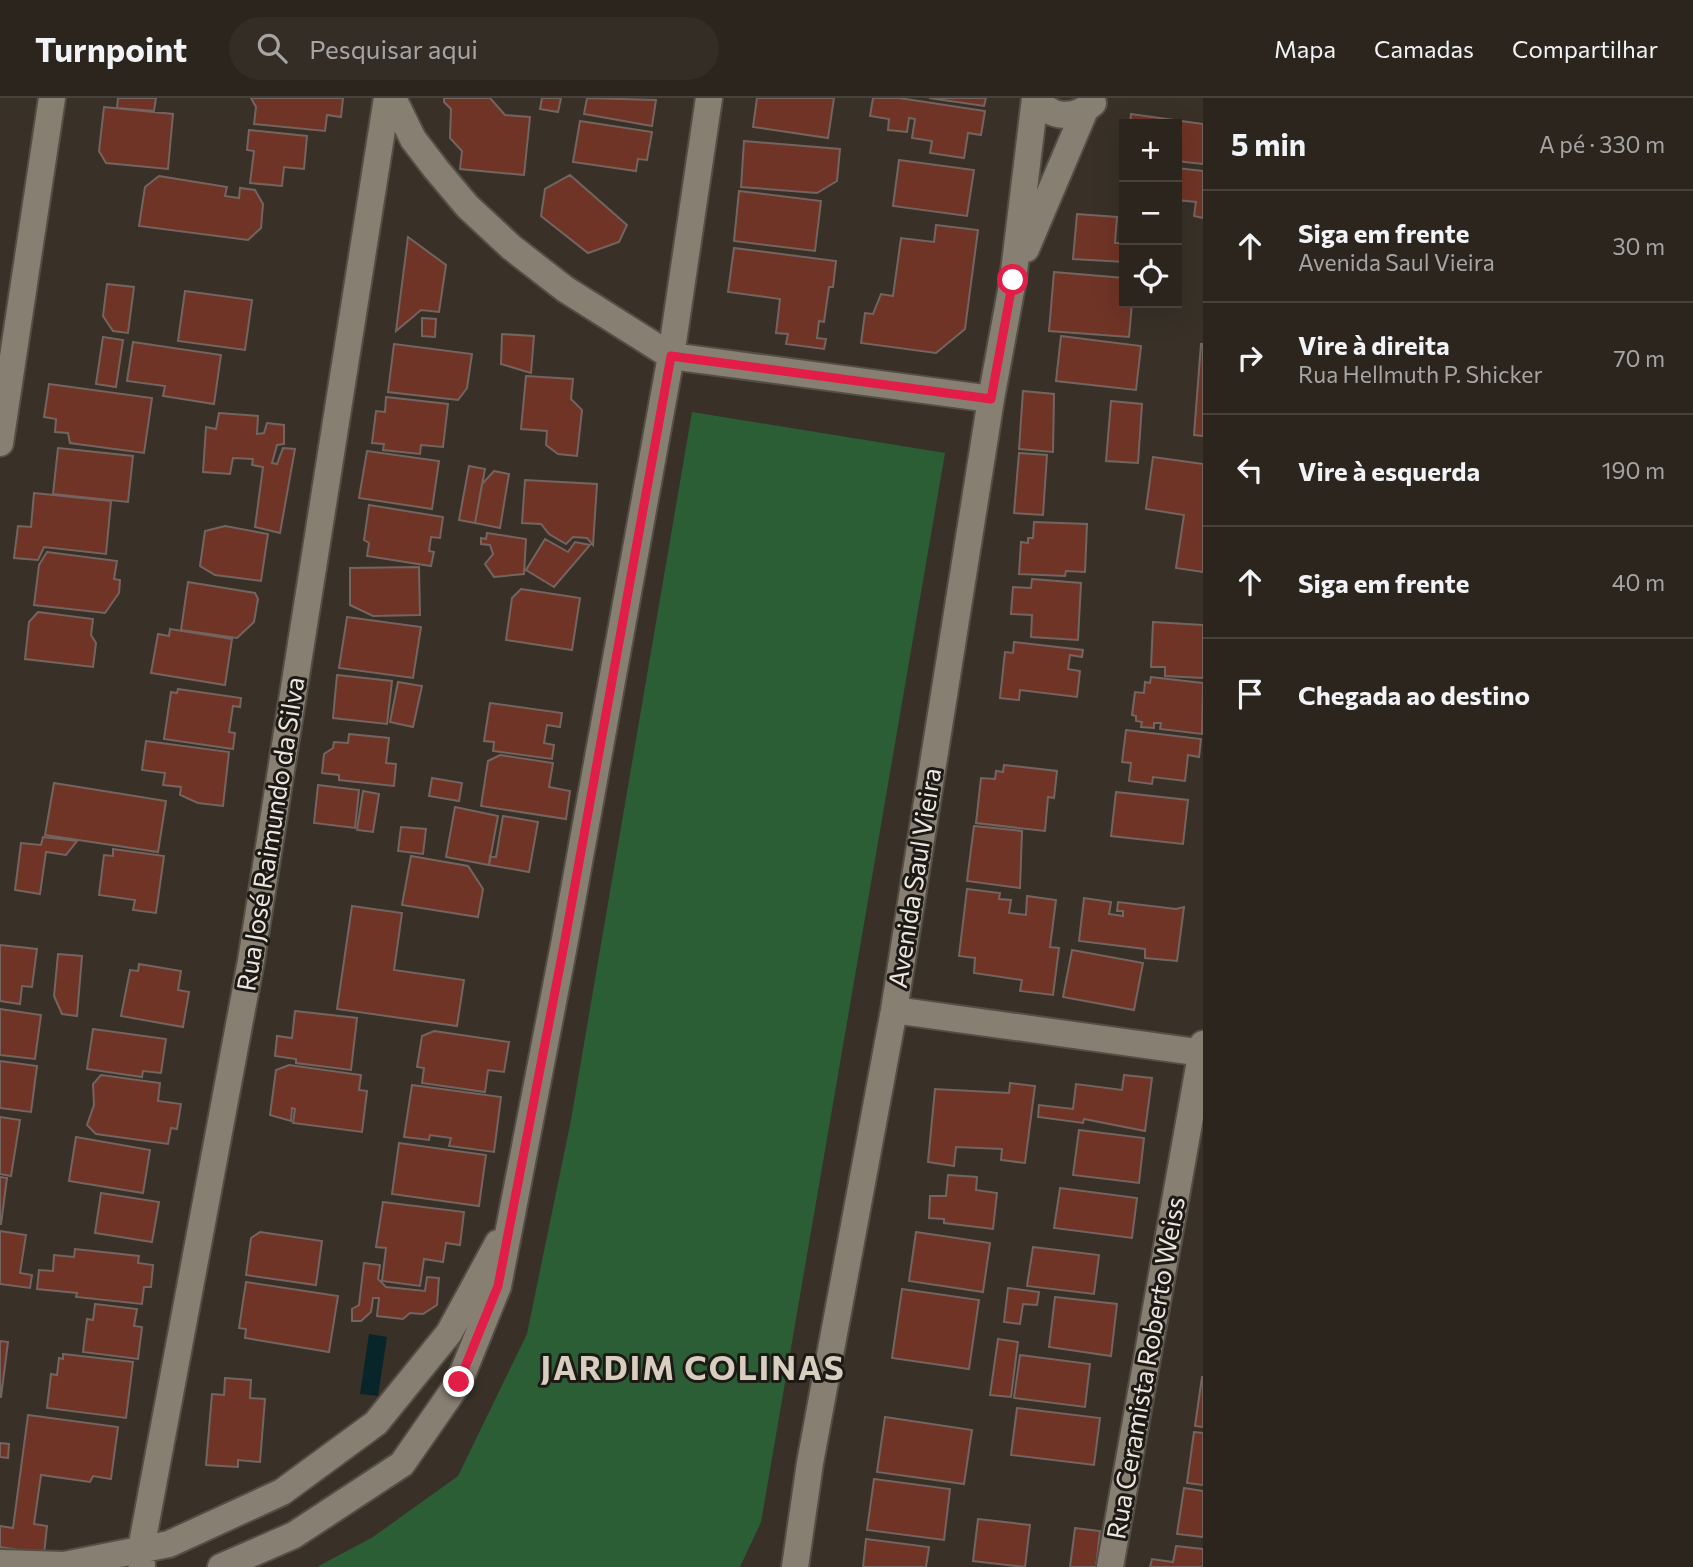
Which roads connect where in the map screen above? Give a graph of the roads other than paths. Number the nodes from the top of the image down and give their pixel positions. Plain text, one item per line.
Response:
1 (52, 98) edge
2 (387, 98) edge
3 (393, 98) edge
4 (709, 98) edge
5 (1035, 98) edge
6 (1091, 104) edge
7 (1013, 280) junction
8 (671, 356) junction
9 (991, 399) junction
10 (0, 443) edge
11 (894, 1010) junction
12 (1203, 1050) edge
13 (509, 1223) junction
14 (809, 1474) junction
15 (141, 1558) edge
16 (0, 1563) edge
17 (221, 1567) edge
18 (776, 1567) edge
19 (795, 1567) edge
20 (1110, 1567) edge

1 - 10 street
2 - 15 street, Rua José Raimundo da Silva
3 - 8 street
4 - 8 street
5 - 6 street
5 - 7 street, Avenida Saul Vieira
6 - 7 street, Avenida Saul Vieira
7 - 9 street, Avenida Saul Vieira
8 - 9 street
8 - 13 street
9 - 11 street, Avenida Saul Vieira
11 - 12 street
11 - 14 street, Avenida Saul Vieira
12 - 20 street, Rua Ceramista Roberto Weiss
13 - 15 street
13 - 17 street
14 - 18 street, Avenida Saul Vieira
14 - 19 street, Avenida Saul Vieira
15 - 16 street

